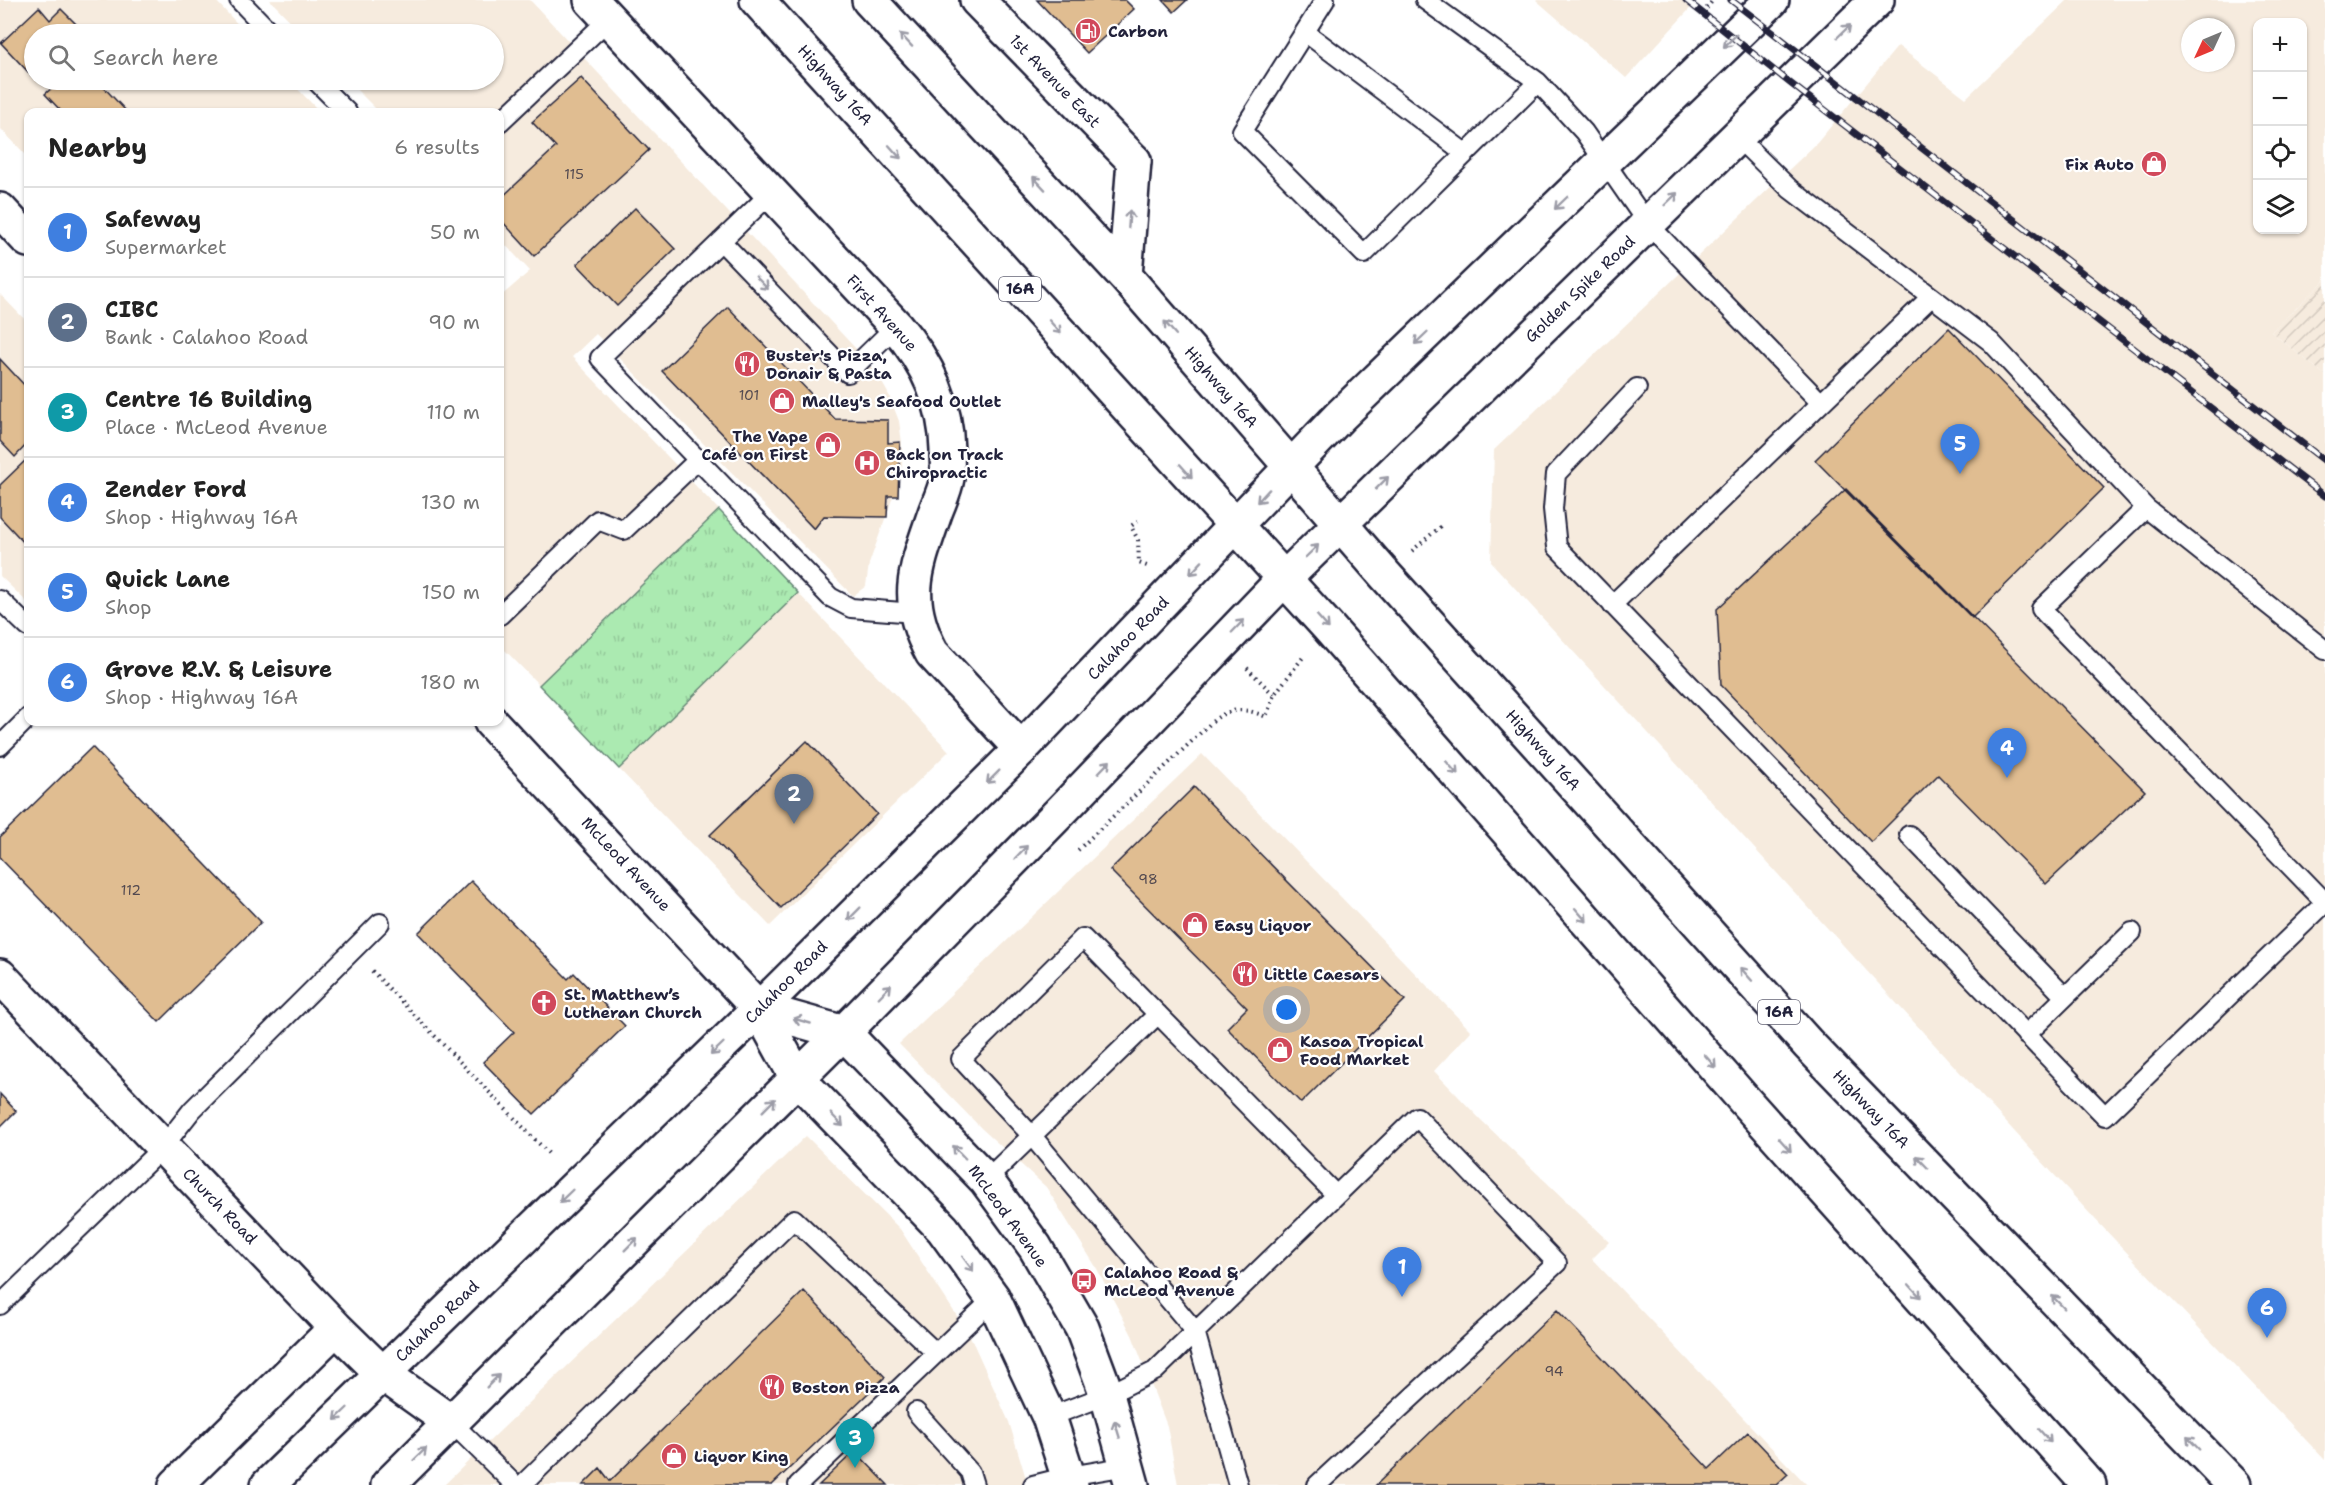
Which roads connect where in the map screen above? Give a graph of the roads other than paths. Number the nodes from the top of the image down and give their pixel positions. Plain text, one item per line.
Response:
1 (239, 0) edge
2 (757, 0) edge
3 (869, 0) edge
4 (977, 0) edge
5 (1326, 0) edge
6 (1425, 0) edge
7 (1772, 0) edge
8 (1877, 0) edge
9 (600, 9) edge
10 (262, 24) edge
11 (1305, 32) junction
12 (1538, 82) junction
13 (325, 90) edge
14 (343, 108) edge
15 (504, 117) edge
16 (1736, 136) junction
17 (1466, 153) junction
18 (1604, 163) junction
19 (771, 193) junction
20 (0, 210) edge
21 (1647, 223) junction
22 (24, 236) edge
23 (721, 241) junction
24 (1125, 276) junction
25 (1931, 297) junction
26 (896, 326) junction
27 (1638, 388) dead end
28 (1821, 403) junction
29 (699, 459) junction
30 (1291, 467) junction
31 (2146, 508) junction
32 (1340, 524) junction
33 (1236, 525) junction
34 (1284, 579) junction
35 (0, 600) edge
36 (1612, 605) junction
37 (504, 611) edge
38 (915, 613) junction
39 (24, 623) edge
40 (2325, 650) edge
41 (24, 722) edge
42 (495, 726) edge
43 (0, 746) edge
44 (1021, 749) junction
45 (1909, 835) dead end
46 (2325, 903) edge
47 (380, 923) dead end
48 (2132, 932) dead end
49 (0, 976) edge
50 (2065, 997) junction
51 (759, 1009) junction
52 (1158, 1014) junction
53 (844, 1033) junction
54 (2026, 1035) junction
55 (796, 1078) junction
56 (1032, 1136) junction
57 (163, 1147) junction
58 (986, 1180) junction
59 (1336, 1195) junction
60 (993, 1299) junction
61 (0, 1305) edge
62 (336, 1328) junction
63 (1196, 1331) junction
64 (936, 1353) junction
65 (382, 1373) junction
66 (1107, 1395) junction
67 (916, 1412) dead end
68 (1049, 1417) junction
69 (452, 1423) junction
70 (1130, 1475) edge
71 (1070, 1480) edge
72 (176, 1485) edge
73 (268, 1485) edge
74 (388, 1485) edge
75 (515, 1485) edge
76 (522, 1485) edge
77 (798, 1485) edge
78 (974, 1485) edge
79 (1033, 1485) edge
80 (1238, 1485) edge
81 (1317, 1485) edge
82 (2089, 1485) edge
83 (2234, 1485) edge

1 - 10 lane
2 -> 33 main road, Highway 16A / 16A
24 -> 3 main road, Highway 16A / 16A
24 -> 4 main road, 1st Avenue East
5 - 11 lane
6 - 12 lane
7 -> 18 main road
16 -> 8 main road, Golden Spike Road
9 - 15 lane
9 - 19 main road, First Avenue
11 - 17 lane
11 - 17 lane
12 - 17 lane
12 - 18 lane
13 - 14 lane
21 -> 16 main road, Golden Spike Road
16 - 25 lane
18 - 21 lane
18 -> 30 main road
19 - 23 lane
19 - 26 main road, First Avenue
20 - 22 main road
21 - 28 lane
32 -> 21 main road, Golden Spike Road
23 -> 26 lane
23 - 29 lane
30 -> 24 main road, Highway 16A / 16A
25 - 28 lane
25 - 31 lane
26 - 38 main road, First Avenue
27 - 36 lane
28 - 36 lane
29 - 37 lane
29 - 38 lane
30 - 32 main road, Highway 16A / 16A
30 -> 33 main road, Calahoo Road
31 - 40 lane
31 - 46 lane
34 -> 32 main road, Golden Spike Road
83 -> 32 main road, Highway 16A / 16A
33 - 34 main road, Highway 16A / 16A
33 -> 44 main road, Calahoo Road
53 -> 34 main road
34 -> 82 main road, Highway 16A / 16A
35 - 39 lane
36 - 54 lane
38 - 44 main road, First Avenue
41 - 43 lane
42 - 51 main road, McLeod Avenue
44 -> 51 main road, Calahoo Road
45 - 50 lane
46 - 54 lane
47 - 57 lane
48 - 50 lane
49 - 57 main road, Church Road
50 - 54 lane
53 -> 51 main road
51 - 55 main road, McLeod Avenue
51 -> 65 main road, Calahoo Road
52 - 56 lane
52 - 56 lane
52 - 59 lane
53 - 55 main road
58 -> 53 main road, McLeod Avenue
55 -> 60 main road, McLeod Avenue
69 -> 55 main road
56 - 58 lane
56 - 63 lane
57 - 61 lane
57 - 62 main road, Church Road
58 - 66 main road, McLeod Avenue
59 - 63 lane
59 - 81 lane
60 - 64 lane
60 - 68 main road, McLeod Avenue
62 - 65 main road, Church Road
62 - 72 main road
63 - 66 lane
63 - 80 lane
64 - 76 lane
64 - 77 lane
65 - 69 main road, Church Road
65 -> 73 main road, Calahoo Road
66 - 68 lane
70 -> 66 main road, McLeod Avenue
67 - 78 lane
68 - 71 main road, McLeod Avenue
74 -> 69 main road
69 - 75 lane
70 - 71 lane
71 - 79 lane

